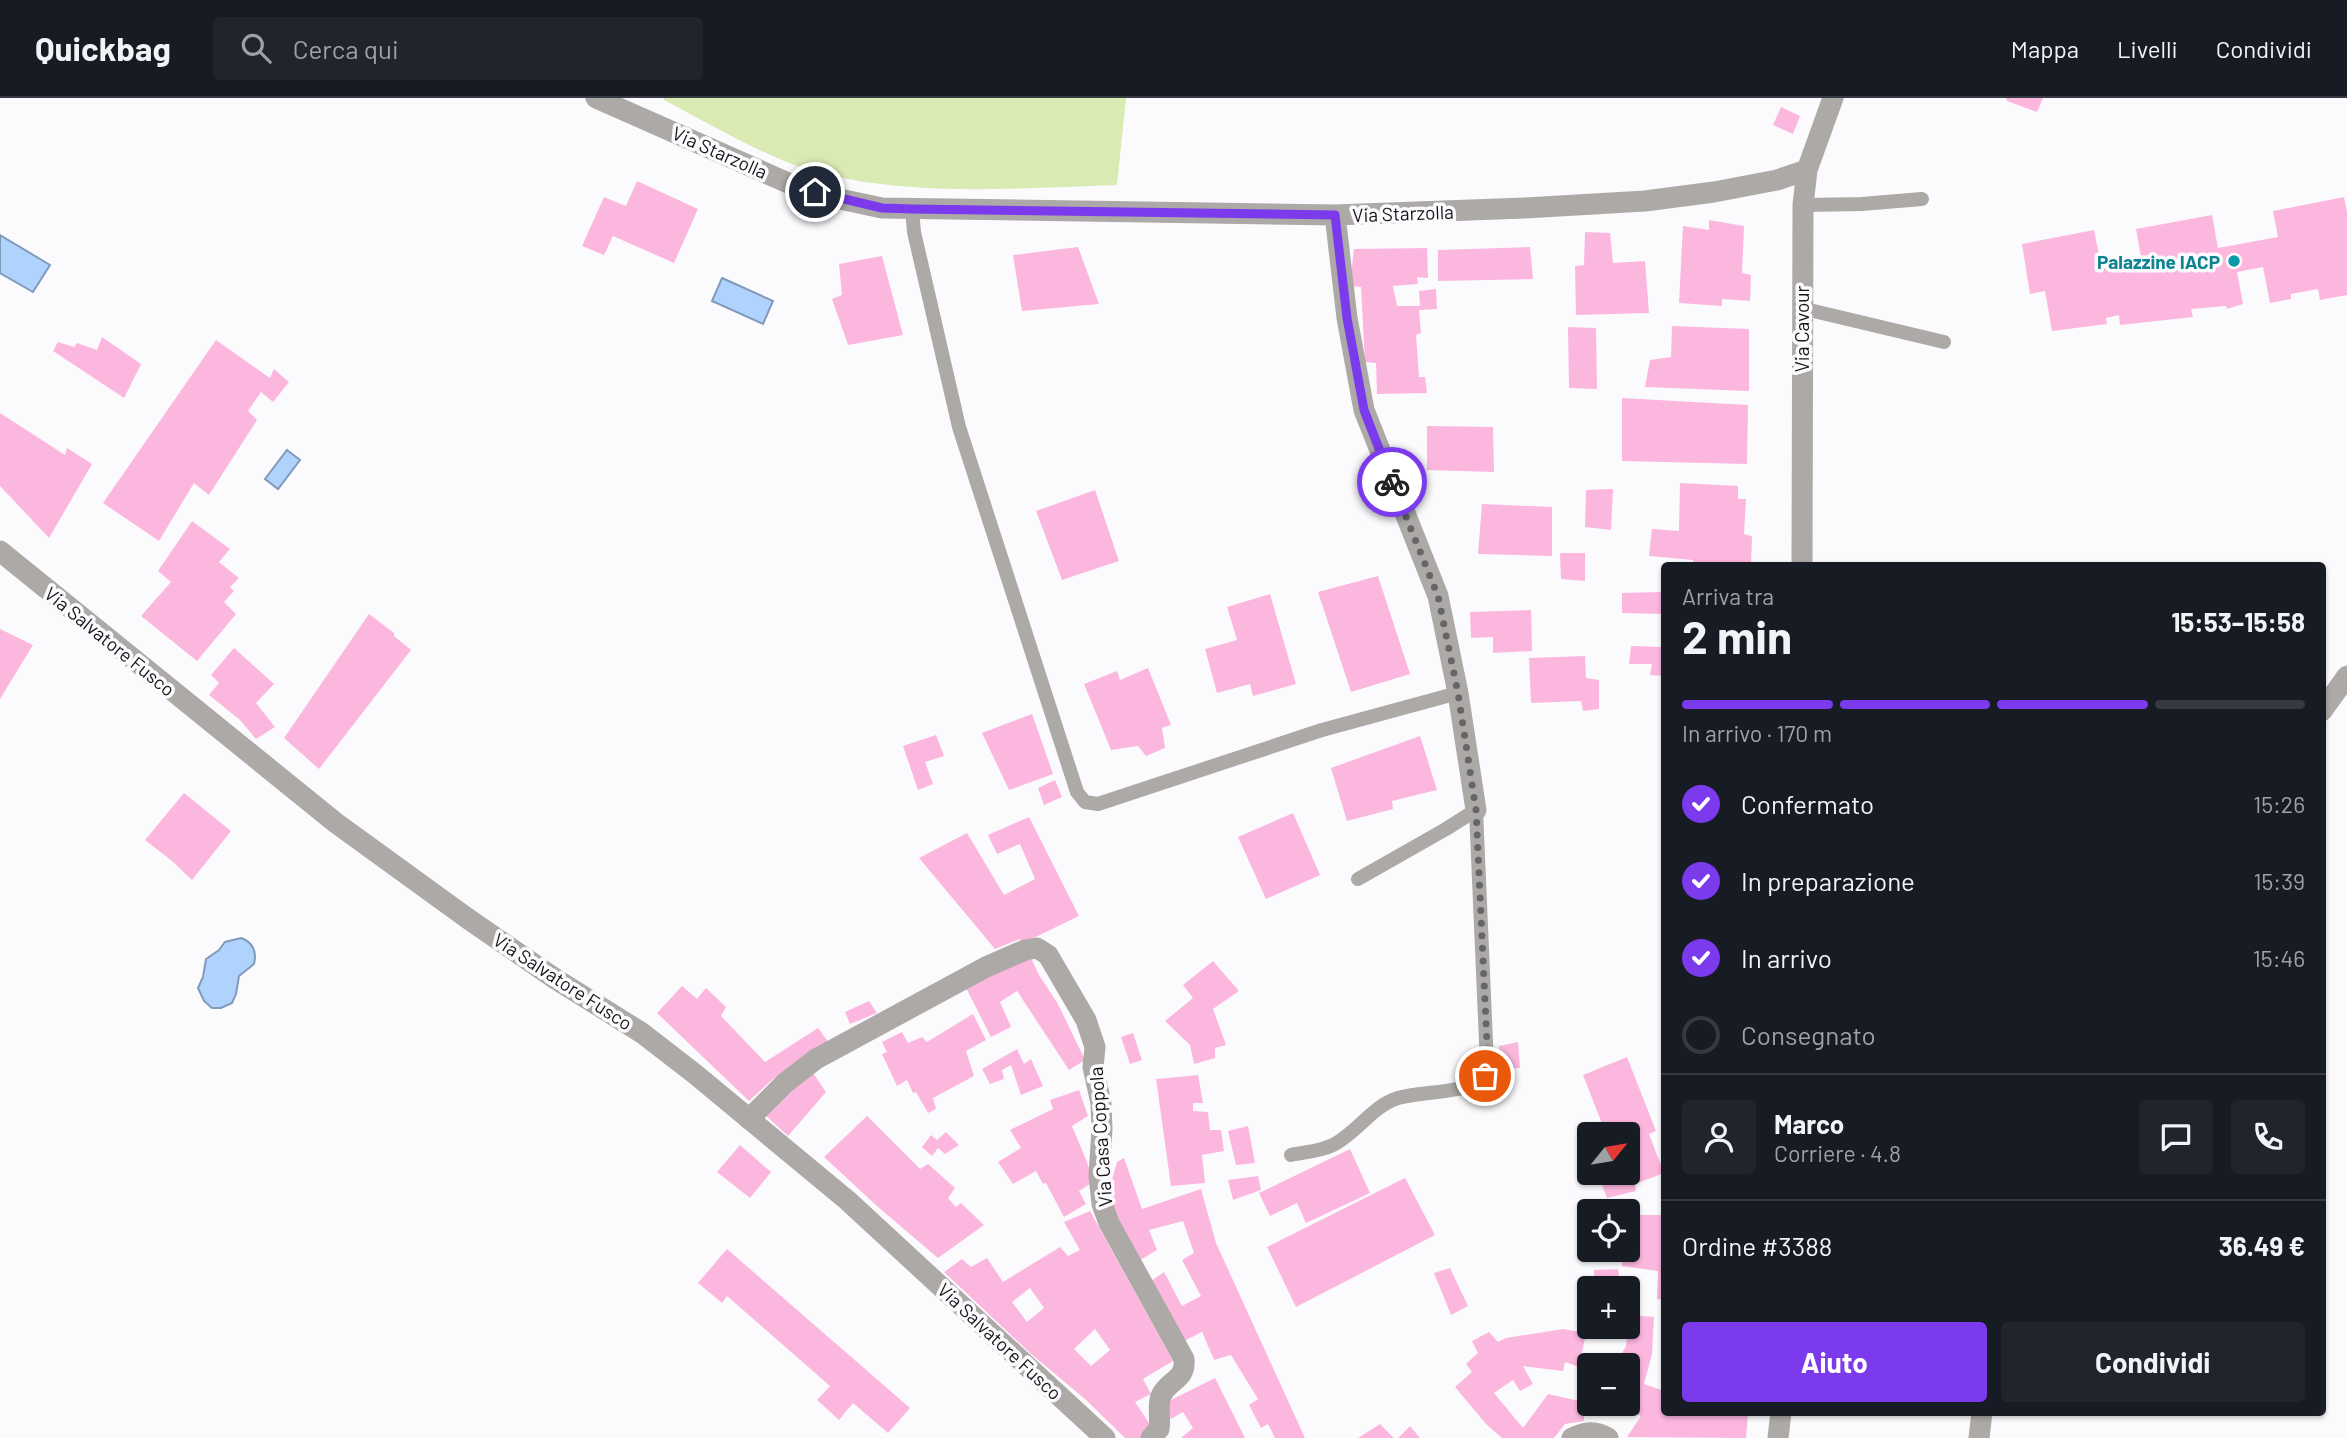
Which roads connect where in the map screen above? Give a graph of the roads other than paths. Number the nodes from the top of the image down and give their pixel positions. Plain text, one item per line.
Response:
1 (596, 98) edge
2 (1833, 98) edge
3 (1807, 170) junction
4 (1922, 199) dead end
5 (1802, 205) junction
6 (912, 209) junction
7 (1335, 215) junction
8 (1801, 308) junction
9 (1944, 342) dead end
10 (0, 551) edge
11 (1802, 562) edge
12 (2347, 676) edge
13 (1458, 693) junction
14 (2326, 705) edge
15 (1476, 810) junction
16 (1358, 879) dead end
17 (749, 1119) junction
18 (1292, 1154) dead end
19 (1780, 1416) edge
20 (1982, 1416) edge
21 (1105, 1438) edge
22 (1151, 1438) edge
23 (1572, 1438) edge
24 (1608, 1438) edge
25 (1777, 1438) edge
26 (1979, 1438) edge

1 - 6 street, Via Starzolla
2 - 3 street, Via Cavour
3 - 5 street, Via Cavour
3 - 7 street, Via Starzolla
4 - 5 lane
5 - 8 street, Via Cavour
6 - 7 street, Via Starzolla
6 - 13 lane
7 - 13 street
8 - 9 lane
8 - 11 street, Via Cavour
10 - 17 street, Via Salvatore Fusco
12 - 14 street
13 - 15 street
15 - 16 lane
15 - 18 lane
17 - 21 street, Via Salvatore Fusco
17 - 22 street, Via Casa Coppola
19 - 25 street
20 - 26 street
23 - 24 street

